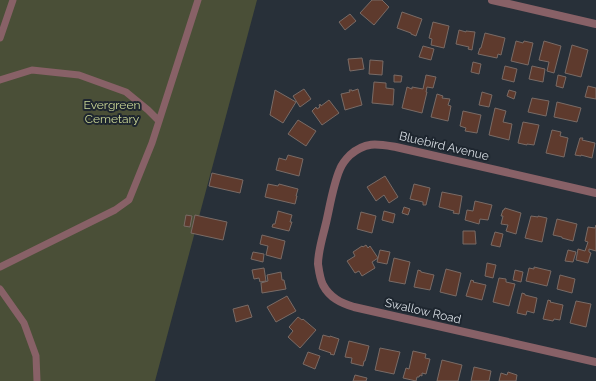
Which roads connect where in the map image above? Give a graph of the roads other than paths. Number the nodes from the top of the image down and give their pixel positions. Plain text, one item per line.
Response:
1 (13, 0) edge
2 (196, 0) edge
3 (492, 0) edge
4 (596, 24) edge
5 (0, 38) edge
6 (0, 80) edge
7 (159, 121) junction
8 (596, 193) edge
9 (328, 214) joint
10 (0, 267) edge
11 (0, 289) edge
12 (596, 362) edge
13 (37, 381) edge

1 - 5 lane
2 - 7 lane
3 - 4 street
6 - 7 lane
7 - 10 lane
8 - 9 street, Bluebird Avenue
9 - 12 street, Swallow Road
11 - 13 lane

